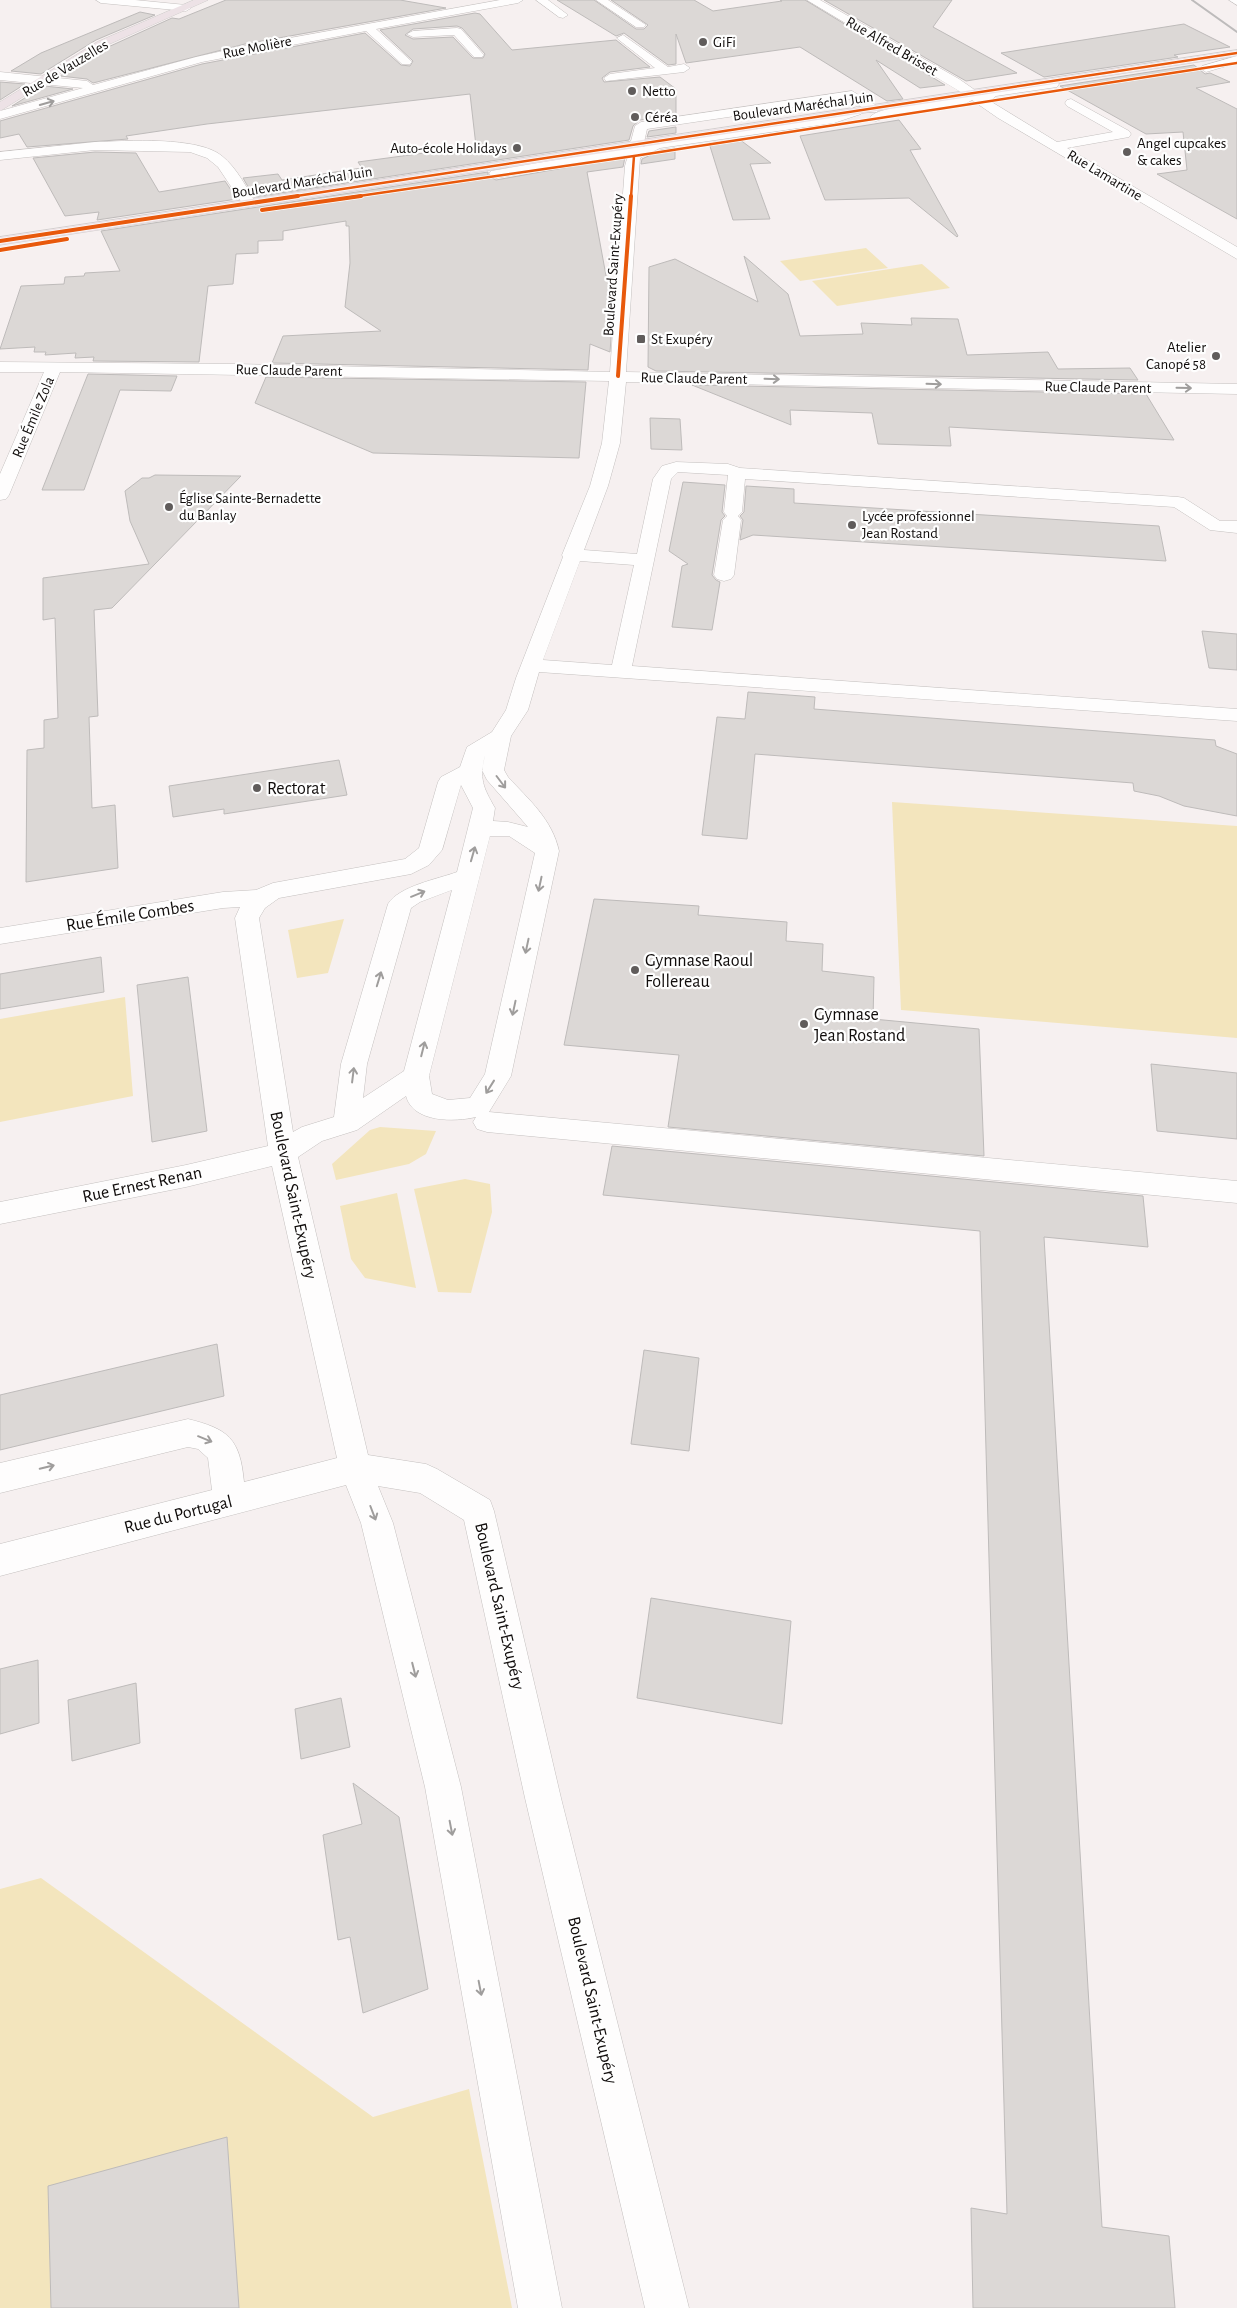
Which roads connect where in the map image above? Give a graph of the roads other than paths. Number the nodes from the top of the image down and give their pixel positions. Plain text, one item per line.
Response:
1 (101, 0) edge
2 (203, 0) edge
3 (518, 0) edge
4 (541, 0) edge
5 (601, 0) edge
6 (812, 0) edge
7 (186, 8) junction
8 (563, 15) dead end
9 (396, 21) junction
10 (640, 25) dead end
11 (367, 26) junction
12 (623, 38) dead end
13 (1237, 53) edge
14 (478, 54) dead end
15 (1237, 59) edge
16 (406, 62) dead end
17 (1237, 63) edge
18 (1145, 67) junction
19 (684, 68) dead end
20 (1206, 68) junction
21 (665, 70) junction
22 (0, 76) edge
23 (610, 78) dead end
24 (42, 81) junction
25 (101, 87) junction
26 (972, 94) junction
27 (983, 101) junction
28 (1071, 103) dead end
29 (0, 107) edge
30 (875, 113) junction
31 (0, 115) edge
32 (1056, 146) junction
33 (632, 150) junction
34 (0, 156) edge
35 (249, 203) junction
36 (0, 241) edge
37 (1231, 245) edge
38 (0, 250) edge
39 (1237, 256) edge
40 (0, 367) edge
41 (54, 367) junction
42 (618, 376) junction
43 (1236, 392) edge
44 (737, 473) junction
45 (0, 495) edge
46 (1237, 527) edge
47 (571, 555) junction
48 (644, 560) junction
49 (724, 574) dead end
50 (531, 665) junction
51 (621, 671) junction
52 (1237, 715) edge
53 (500, 736) junction
54 (470, 771) junction
55 (480, 830) junction
56 (547, 851) junction
57 (467, 877) junction
58 (260, 898) junction
59 (0, 936) edge
60 (416, 1076) junction
61 (487, 1122) dead end
62 (347, 1123) junction
63 (283, 1153) junction
64 (1237, 1192) edge
65 (0, 1213) edge
66 (355, 1468) junction
67 (0, 1478) edge
68 (229, 1501) junction
69 (0, 1560) edge
70 (540, 2308) edge
71 (666, 2308) edge

1 - 7 street
2 - 7 main road, Rue de Vauzelles
3 - 9 street, Rue Molière
4 - 8 street
5 - 10 street
6 - 26 street, Rue Alfred Brisset
7 - 24 main road, Rue de Vauzelles
9 - 11 street, Rue Molière
9 - 14 street
11 - 16 street
11 - 25 street, Rue Molière
12 - 21 street
13 - 18 main road, Boulevard Maréchal Juin
15 - 20 street, Boulevard Maréchal Juin
17 - 20 main road, Boulevard Maréchal Juin
18 - 26 main road, Boulevard Maréchal Juin
18 - 27 street, Boulevard Maréchal Juin
19 - 21 street
20 - 27 main road, Boulevard Maréchal Juin
21 - 23 street
22 - 24 street
24 - 25 street
24 - 29 main road, Rue de Vauzelles
31 -> 25 street, Rue Molière
26 - 27 street, Rue Lamartine
26 - 30 street, Boulevard Maréchal Juin
27 - 30 main road, Boulevard Maréchal Juin
27 - 32 street, Rue Lamartine
28 - 32 street
30 - 33 main road, Boulevard Maréchal Juin
30 - 33 main road, Boulevard Maréchal Juin
30 - 33 street
32 - 37 street, Rue Lamartine
33 - 35 main road, Boulevard Maréchal Juin
33 - 38 main road, Boulevard Maréchal Juin
33 - 42 street, Boulevard Saint-Exupéry
34 - 35 street
35 - 36 main road, Boulevard Maréchal Juin
37 - 39 street, Rue Lamartine
40 - 41 street, Rue Claude Parent
41 - 42 street, Rue Claude Parent
41 - 45 street, Rue Émile Zola
42 -> 43 street, Rue Claude Parent
42 - 47 street, Boulevard Saint-Exupéry
44 - 46 street
44 - 48 street
44 - 49 street
47 - 48 street
47 - 50 street, Boulevard Saint-Exupéry
48 - 51 street
50 - 51 street
50 - 53 street, Boulevard Saint-Exupéry
51 - 52 street
53 - 54 street, Boulevard Saint-Exupéry
53 -> 56 street
54 - 55 street
54 - 58 street
55 - 56 street
57 -> 55 street
56 -> 60 street
60 -> 57 street
62 -> 57 street
58 - 59 street, Rue Émile Combes
58 - 63 street, Boulevard Saint-Exupéry
60 - 62 street, Rue Ernest Renan
61 - 64 street
62 - 63 street, Rue Ernest Renan
63 - 65 street, Rue Ernest Renan
63 - 66 street, Boulevard Saint-Exupéry
66 - 68 street, Rue du Portugal
66 -> 70 street
66 - 71 street, Boulevard Saint-Exupéry
67 -> 68 street
68 - 69 street, Rue du Portugal

